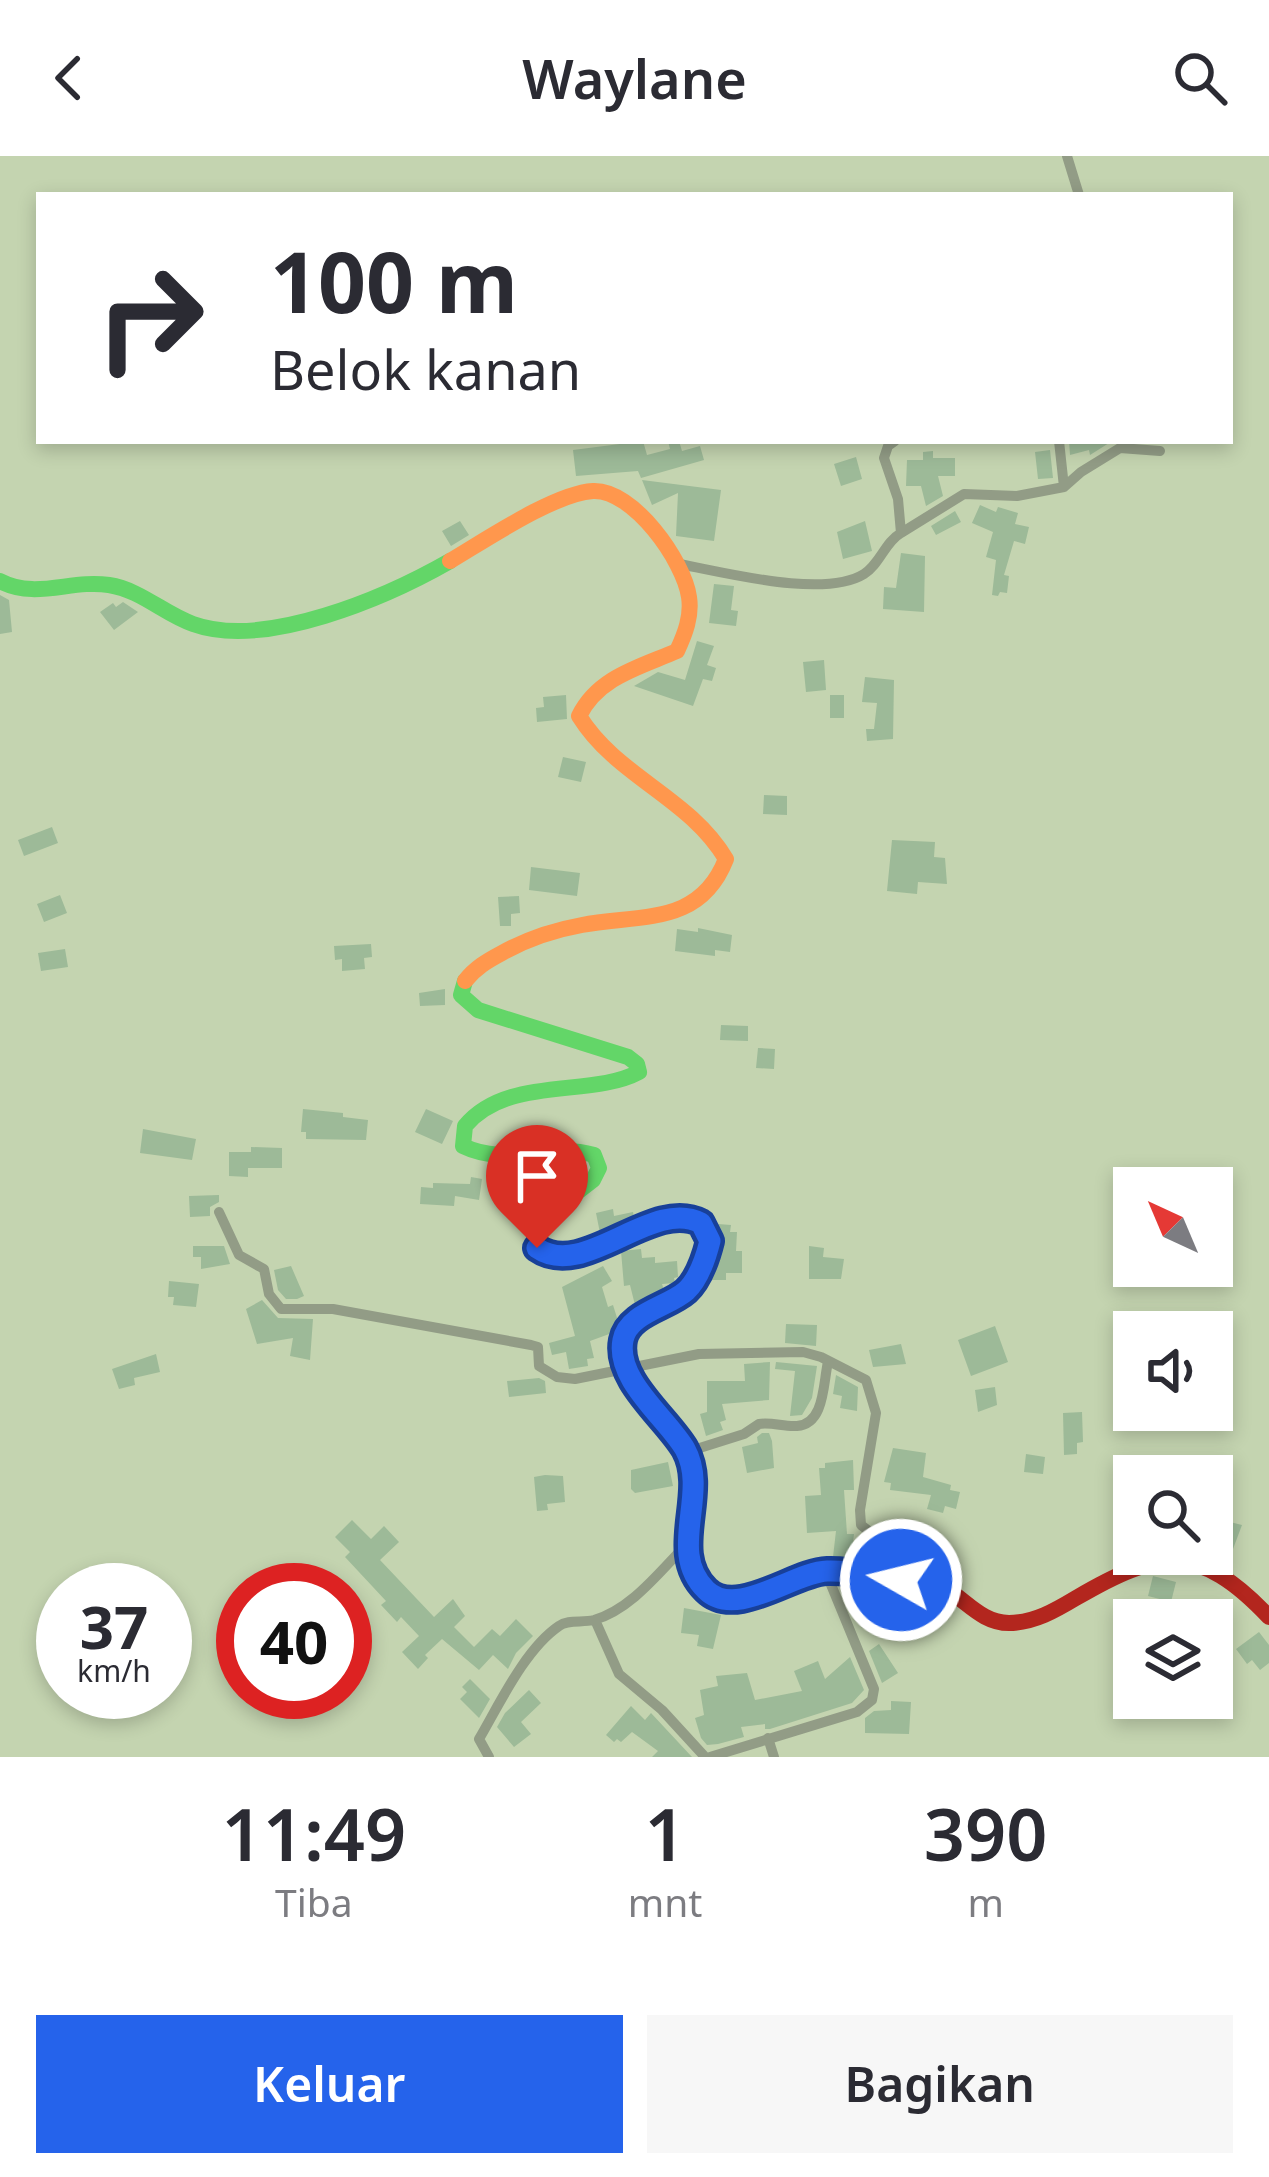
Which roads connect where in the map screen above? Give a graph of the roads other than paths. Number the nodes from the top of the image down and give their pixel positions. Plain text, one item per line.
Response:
1 (1067, 156) edge
2 (1078, 192) edge
3 (891, 444) edge
4 (1059, 444) edge
5 (1160, 451) dead end
6 (1064, 487) junction
7 (901, 533) junction
8 (679, 564) junction
9 (0, 580) edge
10 (219, 1212) dead end
11 (827, 1362) junction
12 (627, 1371) junction
13 (687, 1452) junction
14 (686, 1544) junction
15 (825, 1570) junction
16 (939, 1585) junction
17 (1269, 1617) edge
18 (595, 1620) junction
19 (768, 1738) junction
20 (484, 1757) edge
21 (707, 1757) edge
22 (774, 1757) edge

1 - 2 street
3 - 7 street
4 - 6 street
5 - 6 street
6 - 7 street
7 - 8 street
8 - 9 street
8 - 12 street
10 - 12 street
11 - 12 street
11 - 13 street
11 - 16 street
12 - 13 street
13 - 14 street
14 - 15 street
14 - 18 street
15 - 16 street
15 - 19 street
16 - 17 street
18 - 20 street
18 - 21 street
19 - 21 street
19 - 22 street

